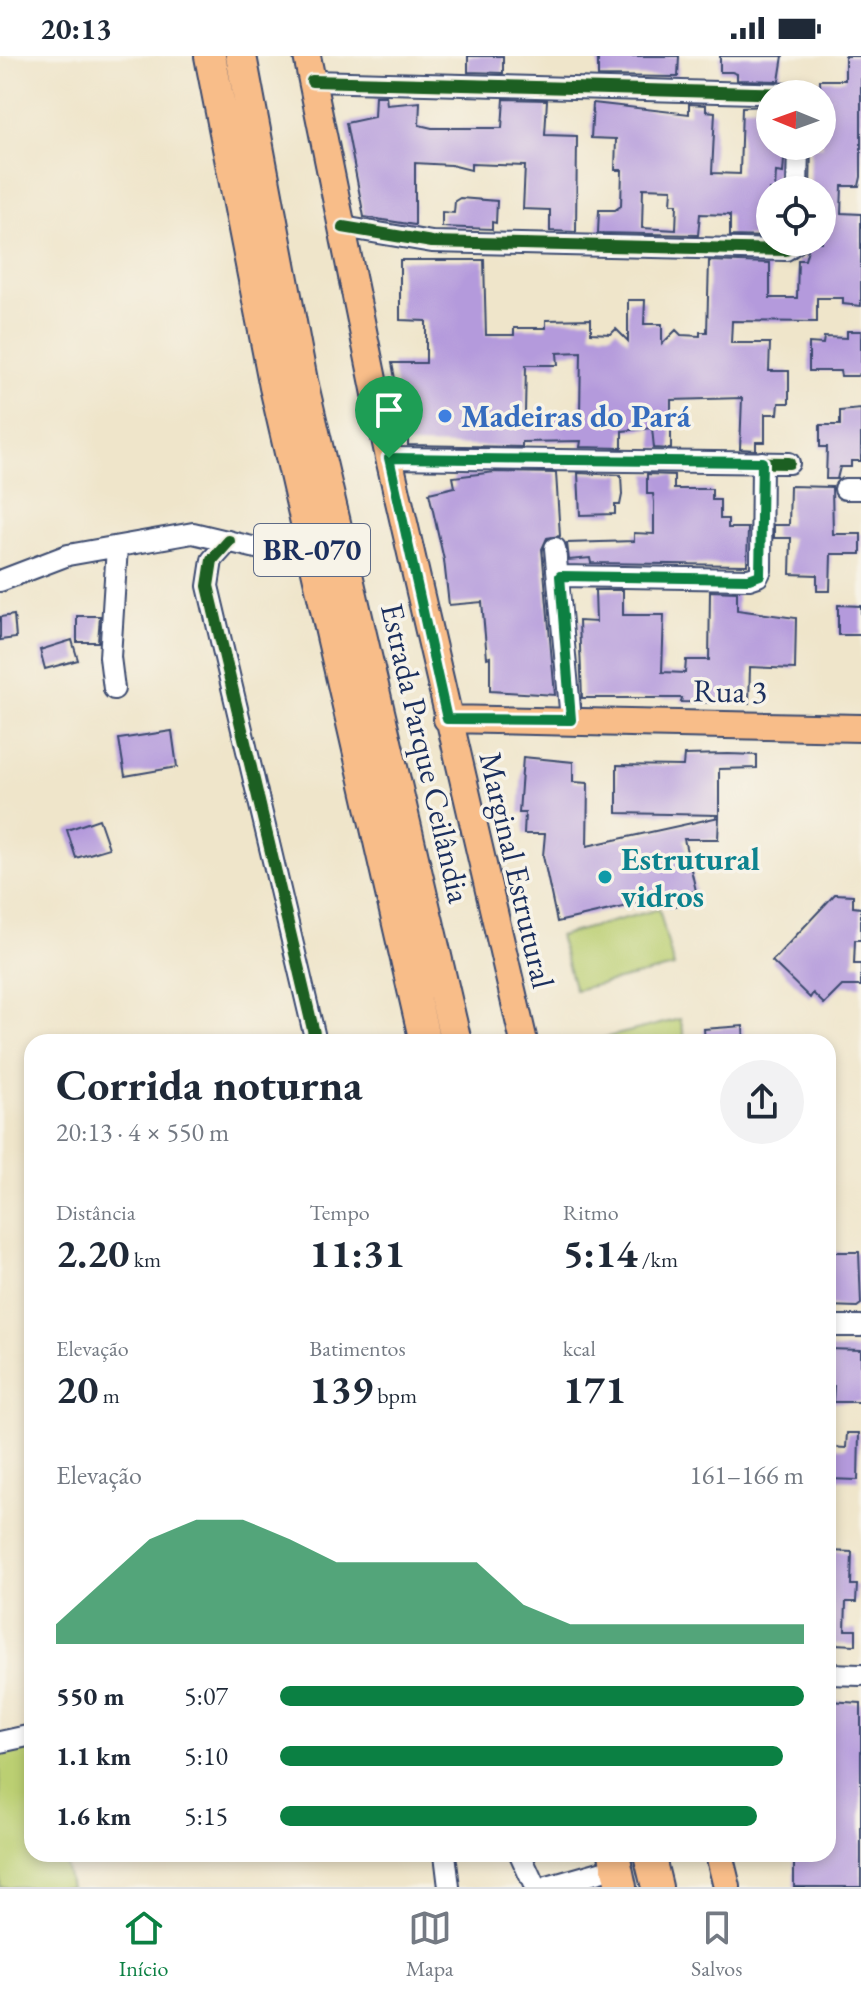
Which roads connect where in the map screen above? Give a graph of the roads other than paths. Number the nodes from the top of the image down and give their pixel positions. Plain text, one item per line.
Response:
1 (210, 56) edge
2 (241, 56) edge
3 (309, 68) edge
4 (756, 92) edge
5 (356, 229) junction
6 (756, 249) edge
7 (389, 458) junction
8 (762, 462) junction
9 (789, 463) dead end
10 (229, 541) junction
11 (117, 547) junction
12 (555, 548) dead end
13 (313, 554) junction
14 (560, 576) junction
15 (0, 581) edge
16 (114, 689) dead end
17 (447, 719) junction
18 (571, 720) junction
19 (861, 728) edge
20 (314, 1034) edge
21 (423, 1034) edge
22 (454, 1034) edge
23 (522, 1034) edge
24 (836, 1326) edge
25 (861, 1326) edge
26 (836, 1674) edge
27 (861, 1675) edge
28 (24, 1737) edge
29 (0, 1742) edge
30 (446, 1862) edge
31 (524, 1862) edge
32 (651, 1862) edge
33 (721, 1862) edge
34 (617, 1869) edge
35 (449, 1887) edge
36 (535, 1887) edge
37 (547, 1887) edge
38 (657, 1887) edge
39 (727, 1887) edge

1 - 13 highway, Estrada Parque Ceilândia / BR-070
2 - 22 highway, Estrada Parque Ceilândia / BR-070
3 - 4 street
3 - 5 main road, Marginal Estrutural
5 - 6 street
5 - 7 main road, Marginal Estrutural
7 - 8 street
7 - 17 main road, Marginal Estrutural
8 - 9 street
8 - 14 street
10 - 11 street
10 - 13 street
10 - 20 street
11 - 15 street
11 - 16 street
12 - 14 street
13 - 21 highway, Estrada Parque Ceilândia / BR-070
14 - 18 street
17 - 18 main road, Rua 3
17 - 23 main road, Marginal Estrutural
18 - 19 main road, Rua 3
24 - 25 street
26 - 27 street
28 - 29 street
30 - 35 street
31 - 36 street
32 - 38 highway
33 - 39 main road
34 - 37 street

